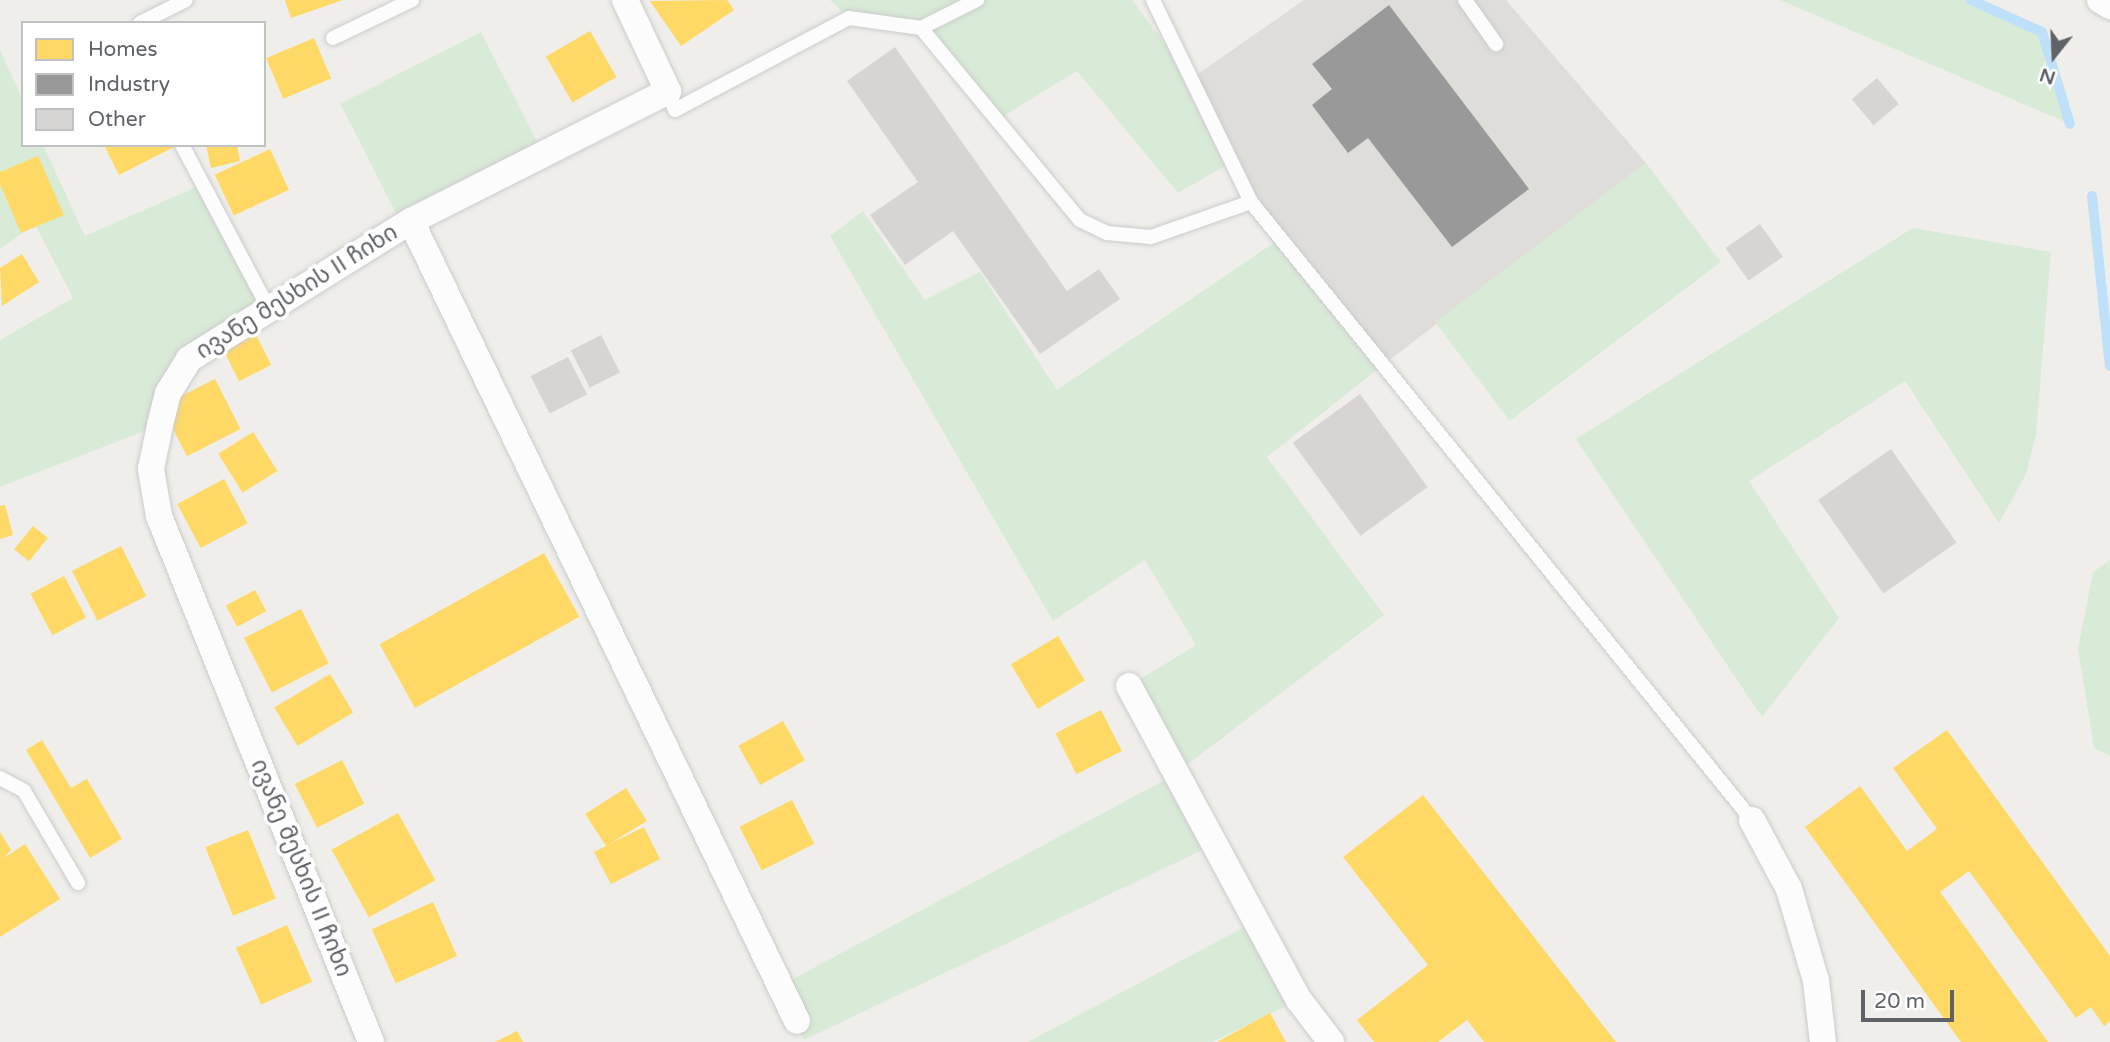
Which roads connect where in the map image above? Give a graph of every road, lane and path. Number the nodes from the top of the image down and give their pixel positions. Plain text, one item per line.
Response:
1 (186, 0) edge
2 (412, 0) edge
3 (625, 0) edge
4 (977, 0) edge
5 (1153, 0) edge
6 (1465, 0) edge
7 (2100, 0) edge
8 (2110, 6) edge
9 (145, 21) edge
10 (921, 28) junction
11 (333, 38) dead end
12 (1496, 44) dead end
13 (668, 91) junction
14 (183, 147) edge
15 (1251, 202) junction
16 (411, 221) junction
17 (269, 309) junction
18 (1129, 686) dead end
19 (0, 778) edge
20 (1752, 820) joint
21 (78, 883) dead end
22 (797, 1021) dead end
23 (371, 1042) edge
24 (1331, 1042) edge
25 (1823, 1042) edge

1 - 9 lane
2 - 11 lane
3 - 13 street
4 - 10 lane
5 - 15 lane
6 - 12 lane
7 - 8 street
10 - 13 lane
10 - 15 lane
13 - 16 street, ივანე მესხის II ჩიხი
14 - 17 lane
15 - 20 lane
16 - 17 street, ივანე მესხის II ჩიხი
16 - 22 street
17 - 23 street, ივანე მესხის II ჩიხი
18 - 24 street
19 - 21 lane
20 - 25 street

